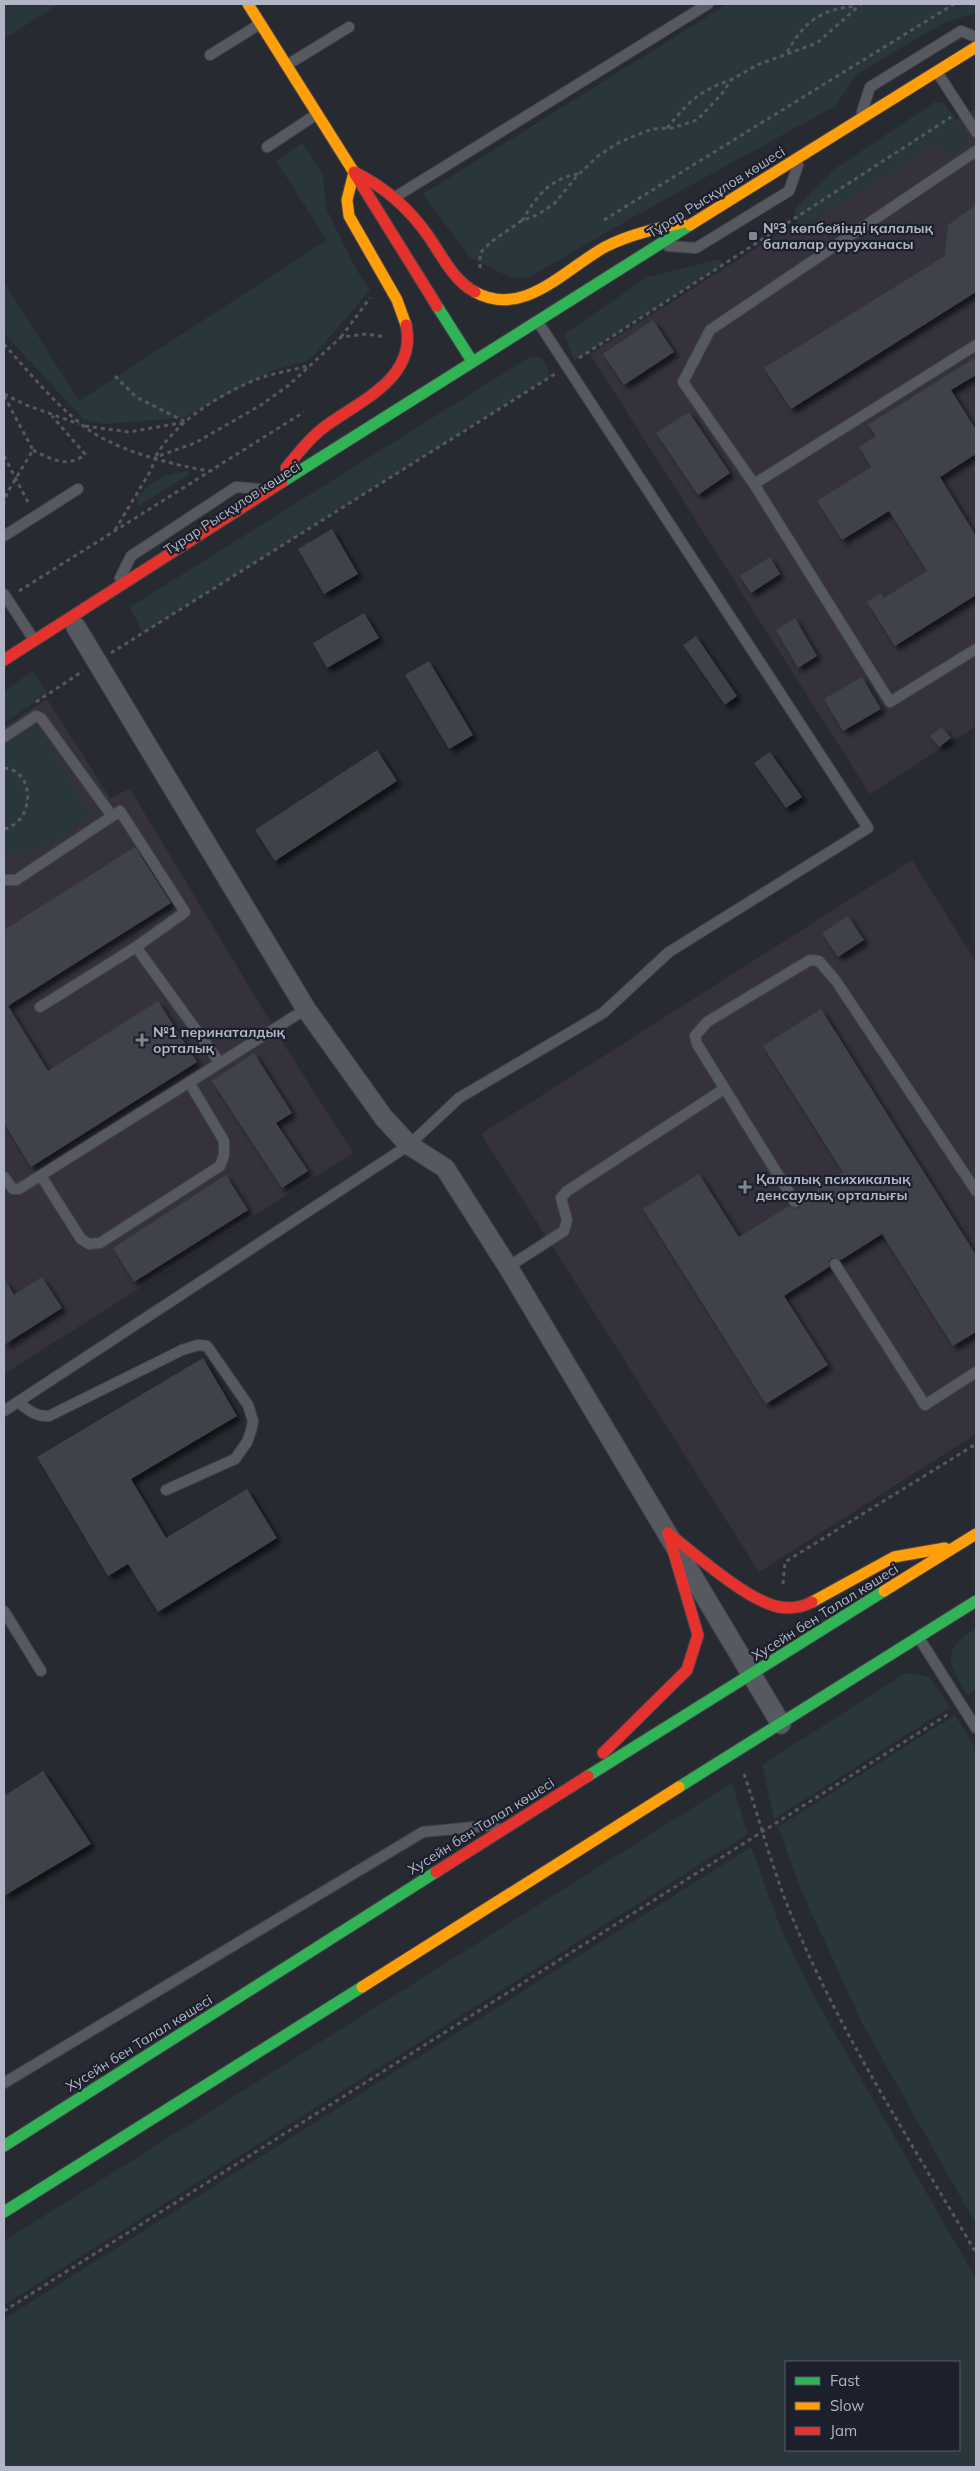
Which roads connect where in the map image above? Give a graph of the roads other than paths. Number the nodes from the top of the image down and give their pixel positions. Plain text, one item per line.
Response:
1 (248, 4) edge
2 (708, 4) edge
3 (261, 24) junction
4 (349, 27) dead end
5 (976, 37) edge
6 (976, 47) edge
7 (210, 55) dead end
8 (287, 65) junction
9 (937, 72) junction
10 (317, 114) junction
11 (859, 120) junction
12 (976, 132) edge
13 (267, 146) dead end
14 (976, 151) edge
15 (802, 156) junction
16 (354, 172) junction
17 (394, 198) junction
18 (703, 218) junction
19 (659, 245) junction
20 (537, 320) junction
21 (976, 345) edge
22 (472, 360) junction
23 (754, 484) junction
24 (78, 489) dead end
25 (270, 490) junction
26 (4, 536) edge
27 (114, 590) junction
28 (5, 596) edge
29 (76, 627) junction
30 (34, 640) junction
31 (976, 649) edge
32 (4, 660) edge
33 (4, 674) edge
34 (4, 737) edge
35 (112, 816) junction
36 (4, 880) edge
37 (136, 947) junction
38 (40, 1007) dead end
39 (306, 1009) junction
40 (220, 1063) junction
41 (189, 1082) junction
42 (724, 1089) junction
43 (409, 1145) junction
44 (41, 1176) junction
45 (4, 1177) edge
46 (976, 1191) edge
47 (795, 1202) dead end
48 (834, 1264) dead end
49 (508, 1267) junction
50 (976, 1372) edge
51 (18, 1402) junction
52 (4, 1411) edge
53 (166, 1490) dead end
54 (668, 1533) junction
55 (976, 1534) edge
56 (958, 1546) junction
57 (976, 1601) edge
58 (4, 1610) edge
59 (919, 1637) junction
60 (41, 1671) dead end
61 (752, 1675) junction
62 (781, 1724) junction
63 (976, 1728) edge
64 (567, 1789) junction
65 (513, 1823) junction
66 (4, 2083) edge
67 (4, 2146) edge
68 (4, 2212) edge

1 - 3 street
2 - 17 lane
3 - 7 lane
3 - 8 street
4 - 8 lane
5 - 11 lane
6 - 9 street, Тұрар Рысқұлов көшесі
8 - 10 street
9 - 11 street, Тұрар Рысқұлов көшесі
9 - 12 lane
10 - 13 lane
10 - 16 street
11 - 15 street, Тұрар Рысқұлов көшесі
14 - 23 lane
15 - 18 street, Тұрар Рысқұлов көшесі
15 - 19 lane
16 - 17 street
16 - 22 street
16 - 25 street
17 - 18 street
18 - 19 street, Тұрар Рысқұлов көшесі
19 - 20 street, Тұрар Рысқұлов көшесі
20 - 22 street, Тұрар Рысқұлов көшесі
20 - 43 lane
21 - 23 lane
22 - 25 street, Тұрар Рысқұлов көшесі
22 - 29 street, Тұрар Рысқұлов көшесі
23 - 31 lane
24 - 26 lane
25 - 27 street, Тұрар Рысқұлов көшесі
25 - 27 lane
27 - 30 street, Тұрар Рысқұлов көшесі
28 - 30 lane
29 - 33 street, Тұрар Рысқұлов көшесі
29 - 39 street
30 - 32 street, Тұрар Рысқұлов көшесі
34 - 35 lane
35 - 36 lane
35 - 37 lane
37 - 38 lane
37 - 40 lane
39 - 40 lane
39 - 43 street
40 - 41 lane
41 - 44 lane
41 - 44 lane
42 - 46 lane
42 - 47 lane
42 - 49 lane
43 - 49 street
43 - 51 lane
44 - 45 lane
48 - 50 lane
49 - 54 street
51 - 52 lane
51 - 53 lane
54 - 56 street
54 - 61 street
54 - 64 street
55 - 56 street, Хусейн бен Талал көшесі
56 - 61 street, Хусейн бен Талал көшесі
57 - 59 street
58 - 60 lane
59 - 62 street
59 - 63 lane
61 - 62 street
61 - 64 street, Хусейн бен Талал көшесі
62 - 68 street
64 - 65 street, Хусейн бен Талал көшесі
65 - 66 lane
65 - 67 street, Хусейн бен Талал көшесі

